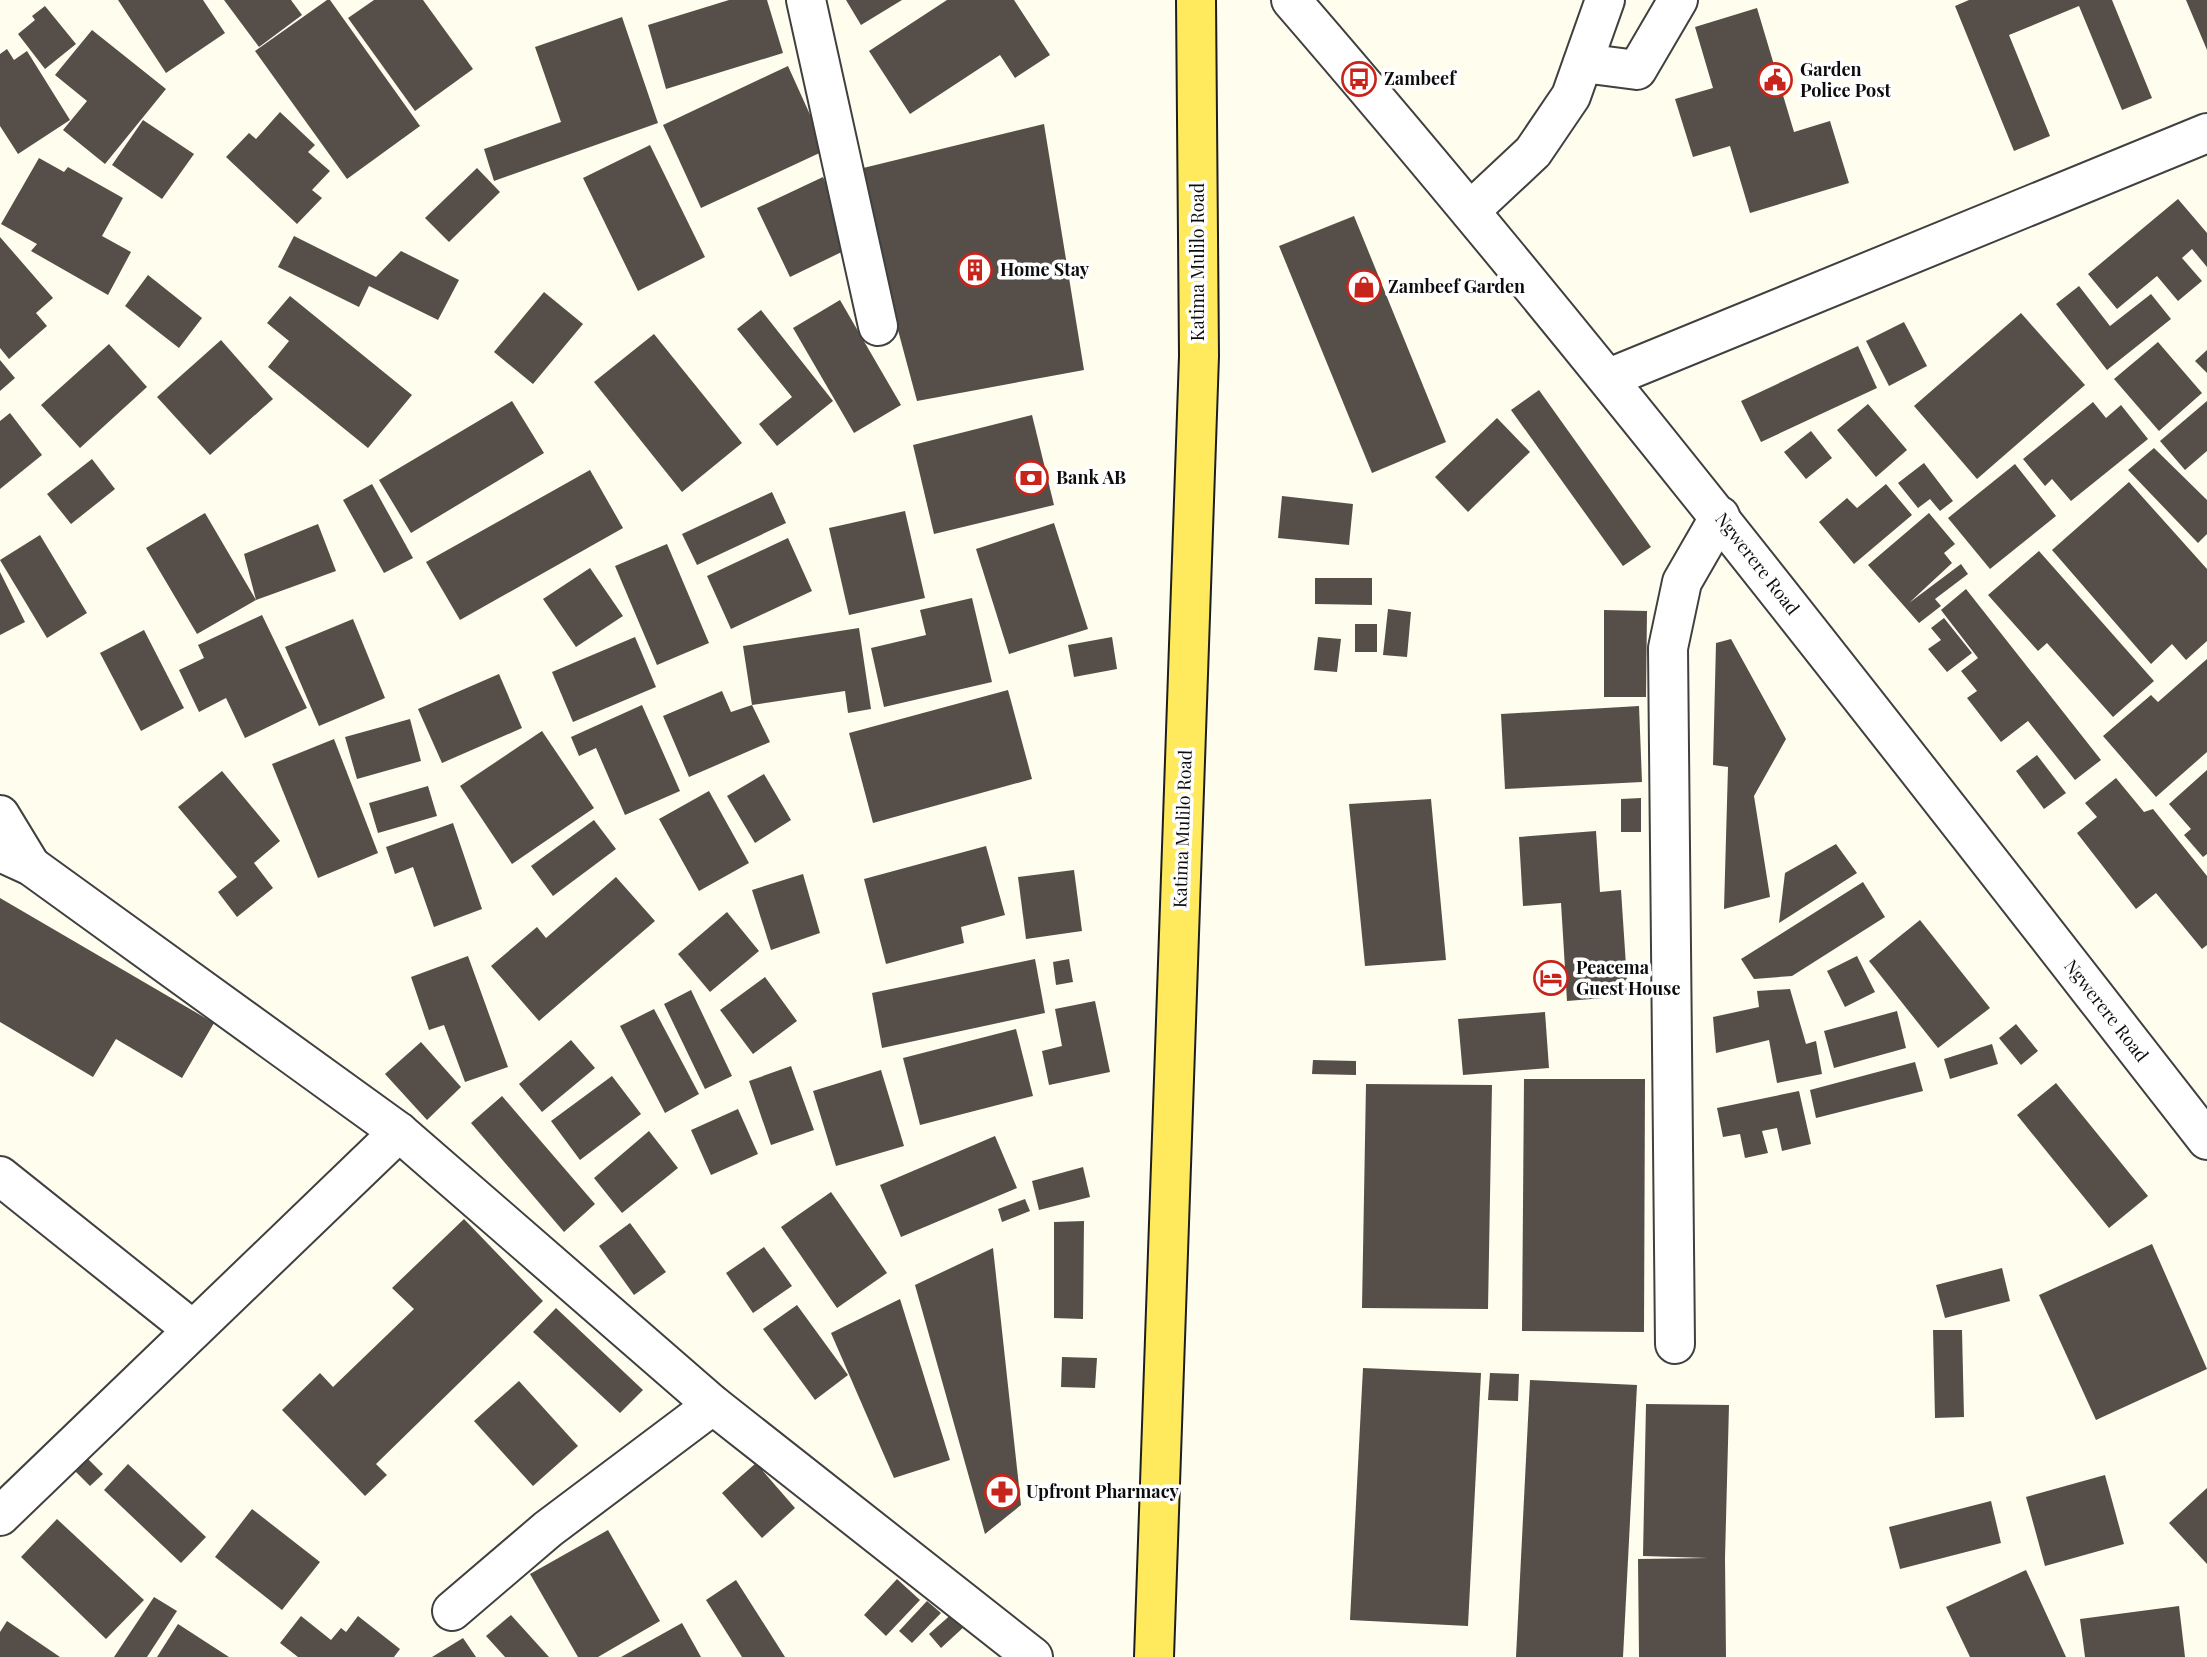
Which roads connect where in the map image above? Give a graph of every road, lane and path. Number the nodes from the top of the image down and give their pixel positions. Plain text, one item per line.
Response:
1 (806, 0) edge
2 (1196, 0) edge
3 (1291, 0) edge
4 (1605, 0) edge
5 (1678, 0) edge
6 (1583, 63) junction
7 (2207, 133) edge
8 (1470, 211) junction
9 (878, 326) dead end
10 (1609, 378) junction
11 (1720, 516) junction
12 (0, 815) edge
13 (15, 859) edge
14 (399, 1132) junction
15 (2207, 1140) edge
16 (0, 1177) edge
17 (193, 1330) junction
18 (1675, 1344) dead end
19 (713, 1405) junction
20 (0, 1516) edge
21 (452, 1611) dead end
22 (1033, 1657) edge
23 (1154, 1657) edge

1 - 9 street
2 - 23 main road, Katima Mulilo Road
3 - 8 street, Ngwerere Road
4 - 6 street
5 - 6 street
6 - 8 street
7 - 10 street
8 - 10 street, Ngwerere Road
10 - 11 street, Ngwerere Road
11 - 15 street, Ngwerere Road
11 - 18 street
12 - 13 street
13 - 14 street
14 - 17 street
14 - 19 street
16 - 17 street
17 - 20 street
19 - 21 street
19 - 22 street

